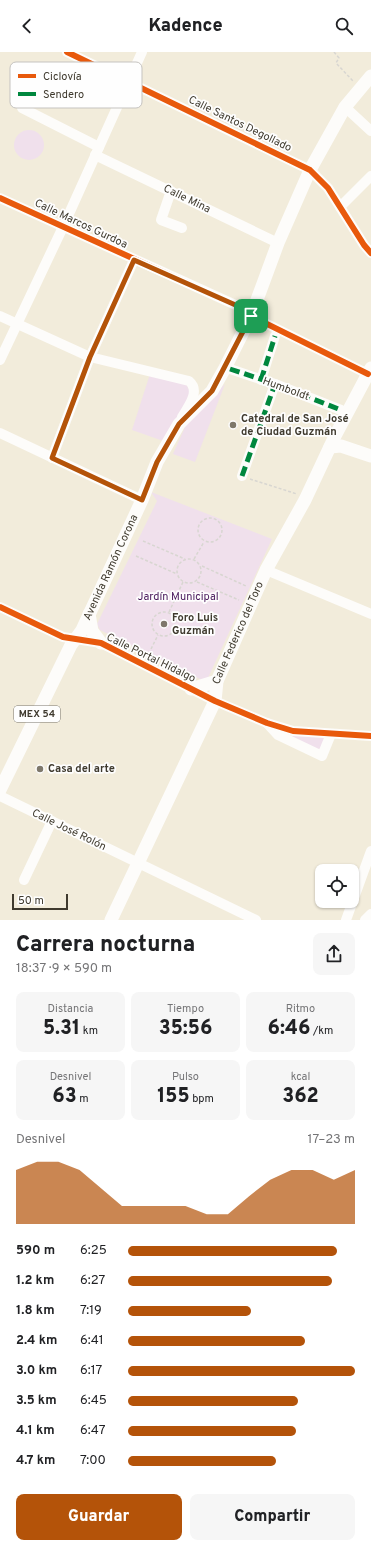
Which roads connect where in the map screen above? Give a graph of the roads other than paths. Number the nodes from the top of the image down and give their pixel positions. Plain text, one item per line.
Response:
1 (67, 52) edge
2 (142, 52) edge
3 (88, 62) edge
4 (138, 62) edge
5 (371, 76) edge
6 (142, 87) edge
7 (345, 106) junction
8 (22, 108) dead end
9 (117, 108) edge
10 (371, 131) edge
11 (97, 151) junction
12 (310, 170) junction
13 (371, 176) edge
14 (171, 191) junction
15 (0, 198) edge
16 (340, 207) junction
17 (63, 227) junction
18 (182, 228) dead end
19 (278, 242) junction
20 (371, 253) edge
21 (134, 260) junction
22 (0, 316) edge
23 (251, 316) junction
24 (17, 324) junction
25 (275, 336) dead end
26 (90, 357) junction
27 (0, 360) edge
28 (230, 369) dead end
29 (369, 371) edge
30 (261, 380) junction
31 (275, 384) junction
32 (341, 410) dead end
33 (179, 424) junction
34 (0, 433) edge
35 (332, 442) junction
36 (371, 447) edge
37 (371, 456) edge
38 (52, 458) junction
39 (242, 476) road end
40 (142, 500) junction
41 (266, 570) junction
42 (0, 607) edge
43 (89, 614) junction
44 (371, 614) edge
45 (76, 638) junction
46 (101, 643) junction
47 (217, 681) junction
48 (191, 689) junction
49 (215, 701) junction
50 (267, 723) junction
51 (331, 734) junction
52 (371, 736) edge
53 (0, 790) edge
54 (0, 796) edge
55 (52, 821) junction
56 (371, 851) edge
57 (138, 863) junction
58 (24, 880) dead end
59 (371, 914) edge
60 (111, 920) edge
61 (256, 920) edge
62 (346, 920) edge
63 (365, 920) edge

1 - 3 street, Calle Santos Degollado
2 - 4 street
5 - 7 main road, Avenida Ramón Corona / MEX 54
6 - 12 street, Calle Santos Degollado
7 - 10 street
7 - 12 main road, Avenida Ramón Corona / MEX 54
8 - 11 street, Calle Mina
9 - 11 street
11 - 14 street, Calle Mina
11 - 17 street
12 - 16 street, Calle Santos Degollado
12 - 19 main road, Avenida Ramón Corona / MEX 54
13 - 16 street
14 - 18 street
14 - 19 street, Calle Mina
15 - 17 street, Calle Marcos Gurdoa
16 - 20 street, Calle Santos Degollado
17 - 21 street, Calle Marcos Gurdoa
17 - 24 street
19 - 23 main road, Avenida Ramón Corona / MEX 54
21 - 23 street, Calle Marcos Gurdoa
21 - 26 street
22 - 24 street
23 - 29 street, Calle Marcos Gurdoa
23 - 33 main road, Avenida Ramón Corona / MEX 54
24 - 26 street
24 - 27 street
25 - 30 street
26 - 33 street
26 - 38 street
28 - 30 street, Humboldt
29 - 35 main road, Calle Federico del Toro
30 - 31 street, Humboldt
31 - 32 street, Humboldt
31 - 39 street
33 - 40 main road, Avenida Ramón Corona / MEX 54
34 - 38 street
35 - 36 main road
35 - 37 main road
35 - 41 main road, Calle Federico del Toro
38 - 40 street
40 - 43 main road, Avenida Ramón Corona / MEX 54
41 - 44 street
41 - 47 main road, Calle Federico del Toro
42 - 45 street, Calle Portal Hidalgo
43 - 45 main road, Avenida Ramón Corona / MEX 54
43 - 46 main road
45 - 46 street, Calle Portal Hidalgo
45 - 53 main road, MEX 54
46 - 48 street, Calle Portal Hidalgo
47 - 48 main road
47 - 49 main road, Calle Federico del Toro
48 - 49 street, Calle Portal Hidalgo
49 - 50 street, Calle Portal Hidalgo
49 - 57 main road, Calle Federico del Toro
50 - 51 street
50 - 51 street
51 - 52 street
54 - 55 street, Calle José Rolón
55 - 57 street, Calle José Rolón
55 - 58 street
56 - 62 street
57 - 60 main road, Calle Federico del Toro
57 - 61 street, Calle José Rolón
59 - 63 street

